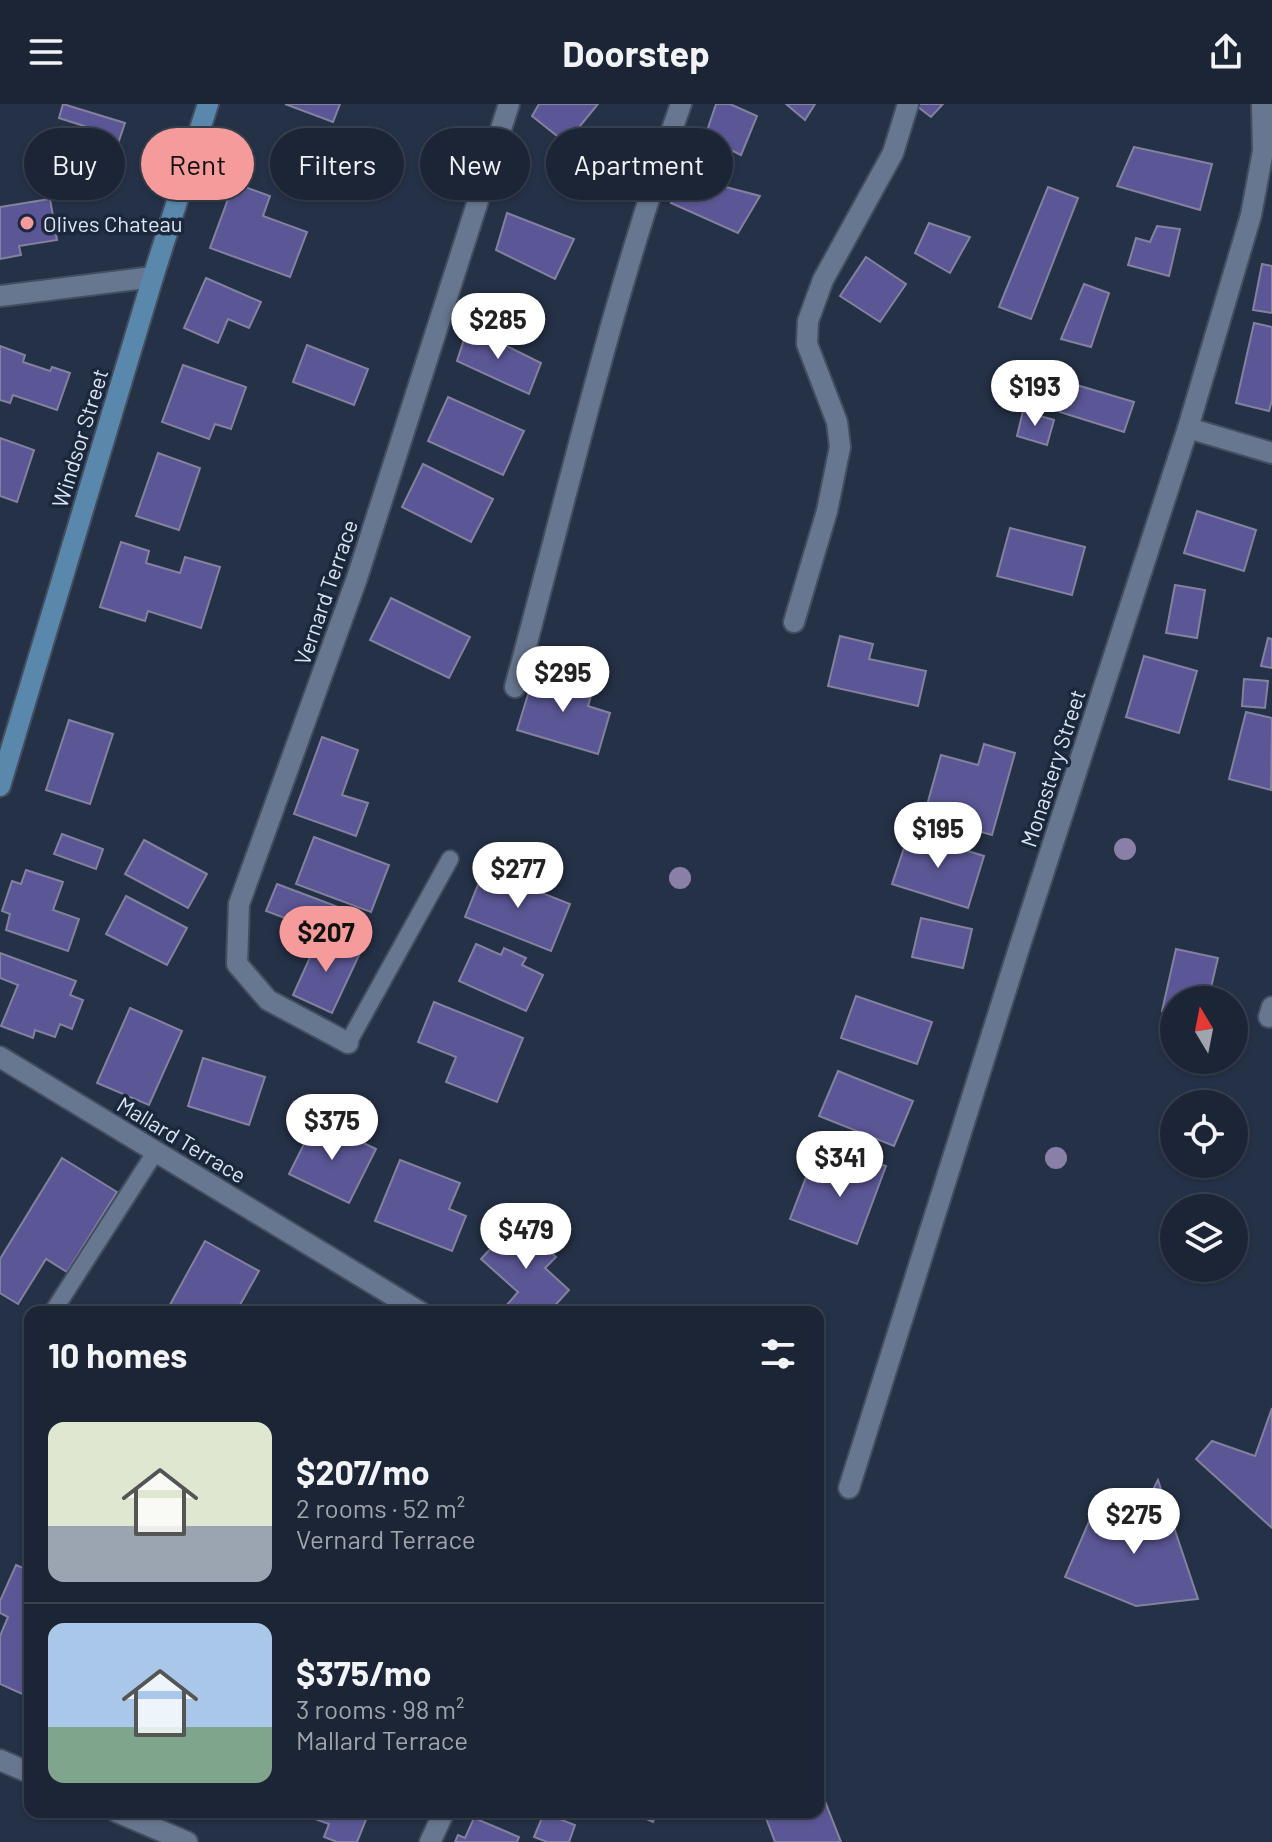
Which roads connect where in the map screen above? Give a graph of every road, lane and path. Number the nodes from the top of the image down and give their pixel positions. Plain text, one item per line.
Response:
1 (208, 104) edge
2 (509, 104) edge
3 (681, 104) edge
4 (908, 104) edge
5 (1262, 104) edge
6 (153, 277) junction
7 (0, 296) edge
8 (1188, 428) junction
9 (1272, 453) edge
10 (794, 622) dead end
11 (515, 687) dead end
12 (0, 786) edge
13 (450, 859) dead end
14 (348, 1043) joint
15 (0, 1057) edge
16 (156, 1151) junction
17 (57, 1306) edge
18 (410, 1306) edge
19 (849, 1488) dead end
20 (0, 1760) edge
21 (24, 1770) edge
22 (144, 1818) edge
23 (441, 1818) edge
24 (187, 1842) edge
25 (430, 1842) edge

1 - 6 street, Windsor Street
2 - 14 street, Vernard Terrace
3 - 11 street
4 - 10 street
5 - 8 street, Monastery Street
6 - 7 street
6 - 12 street, Windsor Street
8 - 9 street
8 - 19 street, Monastery Street
13 - 14 lane
15 - 16 street, Mallard Terrace
16 - 17 lane
16 - 18 street, Mallard Terrace
20 - 21 street
22 - 24 street
23 - 25 street

